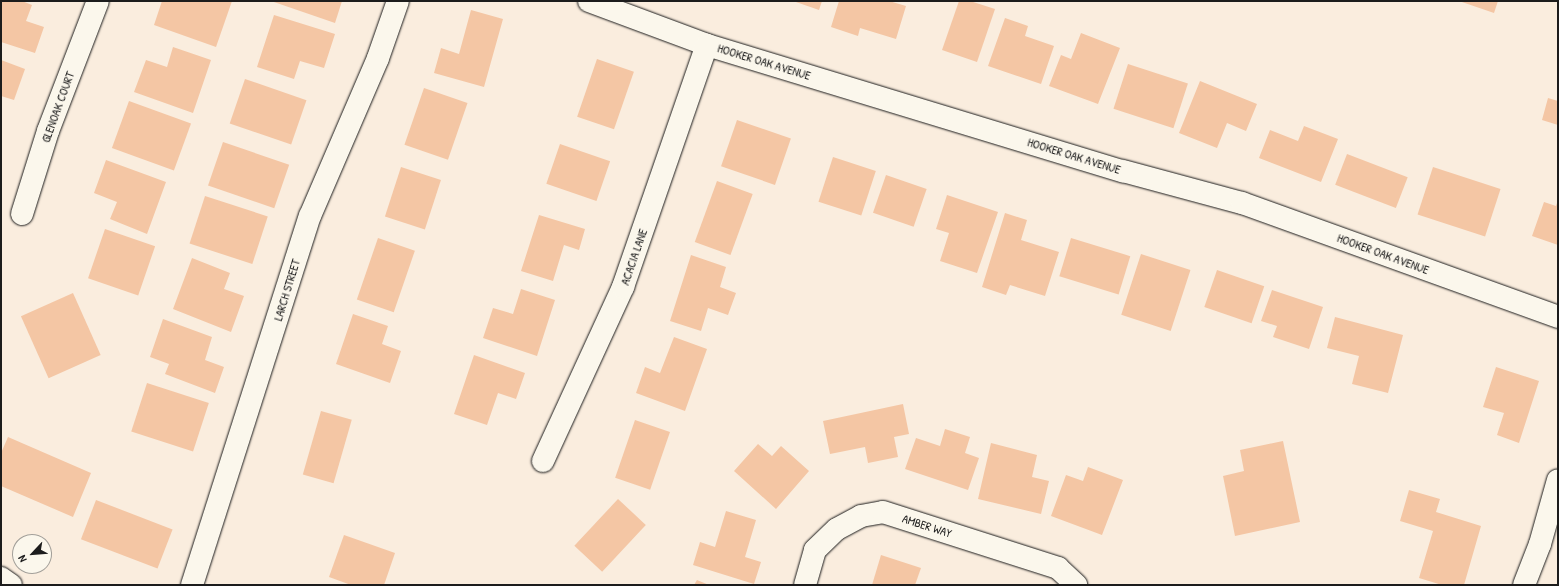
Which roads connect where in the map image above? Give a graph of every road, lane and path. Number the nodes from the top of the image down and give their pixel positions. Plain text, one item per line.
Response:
1 (98, 1) edge
2 (398, 1) edge
3 (589, 1) edge
4 (707, 45) junction
5 (22, 214) dead end
6 (1558, 317) edge
7 (543, 461) dead end
8 (1558, 480) edge
9 (1, 578) edge
10 (11, 585) edge
11 (192, 585) edge
12 (805, 585) edge
13 (1076, 585) edge
14 (1524, 585) edge

1 - 5 street, GLENOAK COURT
2 - 11 street, LARCH STREET
3 - 4 street, HOOKER OAK AVENUE
4 - 6 street, HOOKER OAK AVENUE
4 - 7 street, ACACIA LANE
8 - 14 street
9 - 10 street
12 - 13 street, AMBER WAY

